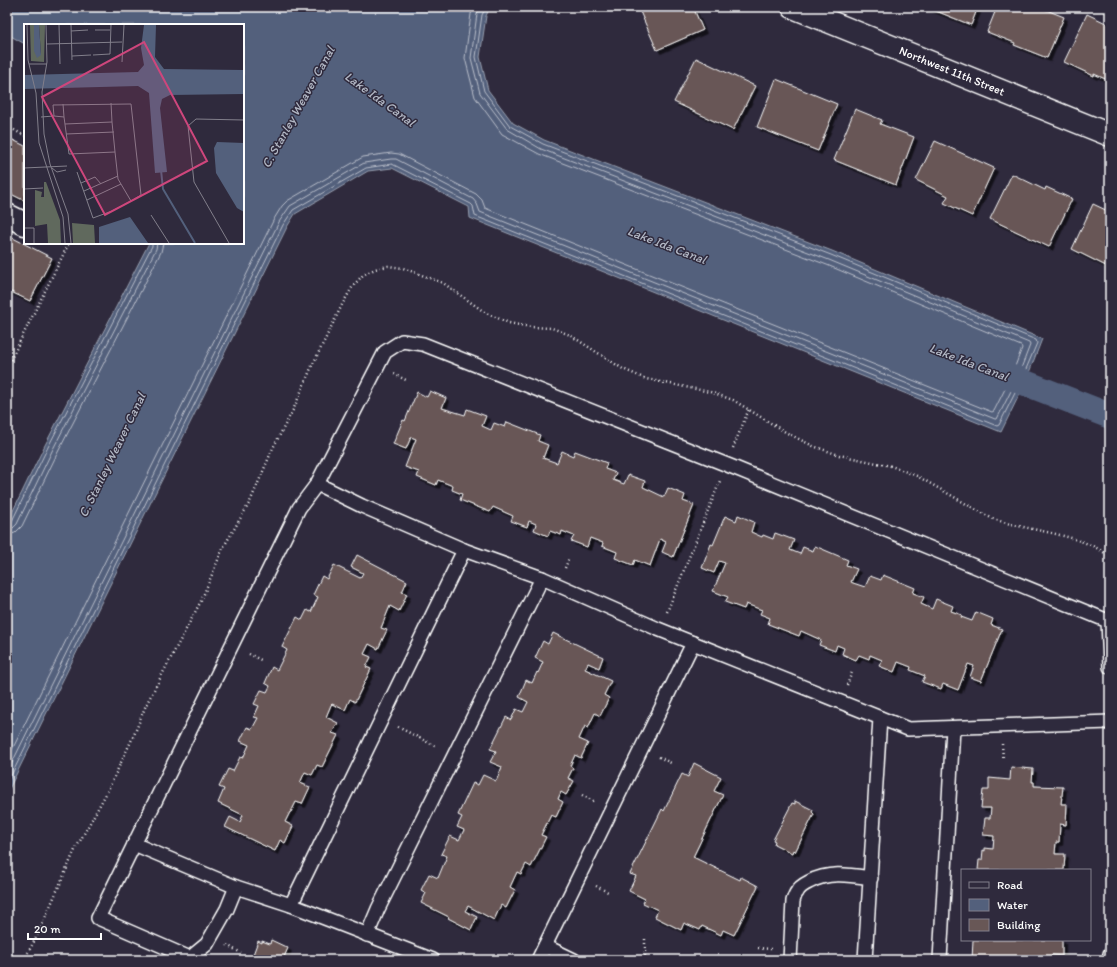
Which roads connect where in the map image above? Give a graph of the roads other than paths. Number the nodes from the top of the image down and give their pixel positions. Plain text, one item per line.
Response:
1 (793, 7) edge
2 (1110, 135) edge
3 (7, 215) edge
4 (24, 224) edge
5 (317, 484) junction
6 (464, 550) junction
7 (542, 578) junction
8 (693, 643) junction
9 (1110, 667) edge
10 (880, 718) junction
11 (1110, 722) edge
12 (953, 728) junction
13 (134, 844) junction
14 (871, 878) junction
15 (236, 887) junction
16 (291, 905) junction
17 (367, 935) junction
18 (545, 946) junction
19 (1110, 954) edge
20 (189, 959) edge
21 (433, 960) edge
22 (538, 960) edge
23 (574, 960) edge
24 (790, 960) edge
25 (865, 960) edge
26 (940, 960) edge
27 (1109, 960) edge

1 - 2 street, Northwest 11th Street
3 - 4 street
5 - 6 lane
5 - 9 lane
5 - 13 lane
6 - 7 lane
6 - 16 lane
7 - 8 lane
7 - 17 lane
8 - 10 lane
8 - 18 lane
10 - 12 lane
10 - 14 lane
11 - 12 lane
12 - 26 lane
13 - 15 lane
13 - 20 lane
14 - 24 lane
14 - 25 lane
15 - 16 lane
15 - 20 lane
16 - 17 lane
17 - 21 lane
18 - 22 lane
18 - 23 lane
19 - 27 lane

